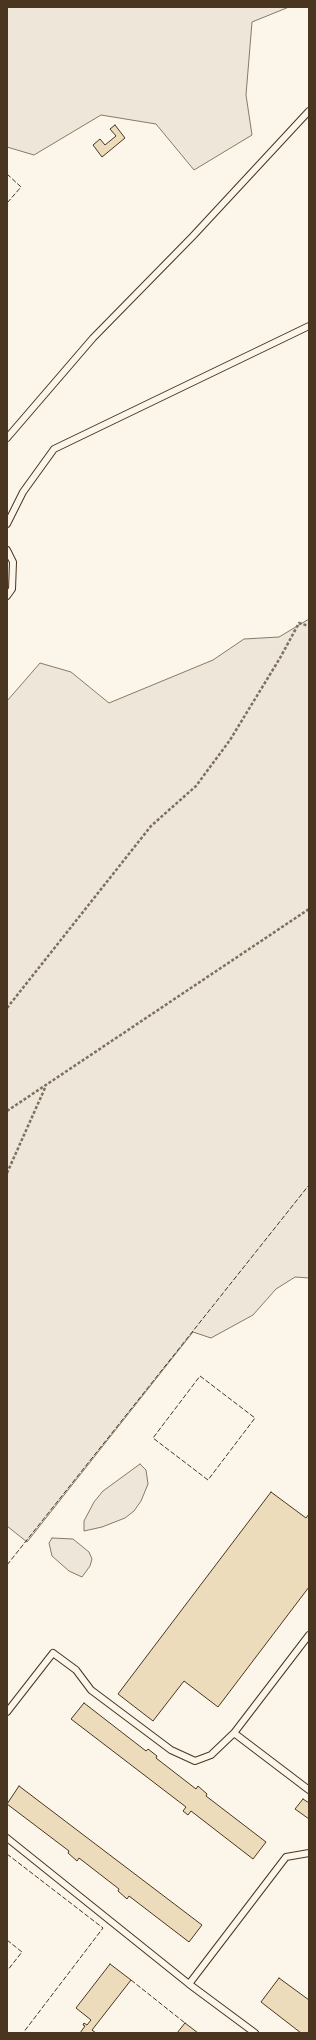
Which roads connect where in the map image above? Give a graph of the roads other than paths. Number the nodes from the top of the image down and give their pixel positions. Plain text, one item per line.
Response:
1 (309, 111) edge
2 (309, 326) edge
3 (7, 438) edge
4 (7, 524) edge
5 (7, 550) edge
6 (7, 596) edge
7 (309, 1635) edge
8 (7, 1712) edge
9 (234, 1733) junction
10 (309, 1790) edge
11 (7, 1838) edge
12 (309, 1853) edge
13 (189, 1984) junction
14 (255, 2033) edge

1 - 3 lane
2 - 4 lane
5 - 6 lane
7 - 9 lane
8 - 9 lane
9 - 10 lane
11 - 13 lane
12 - 13 lane
13 - 14 lane

